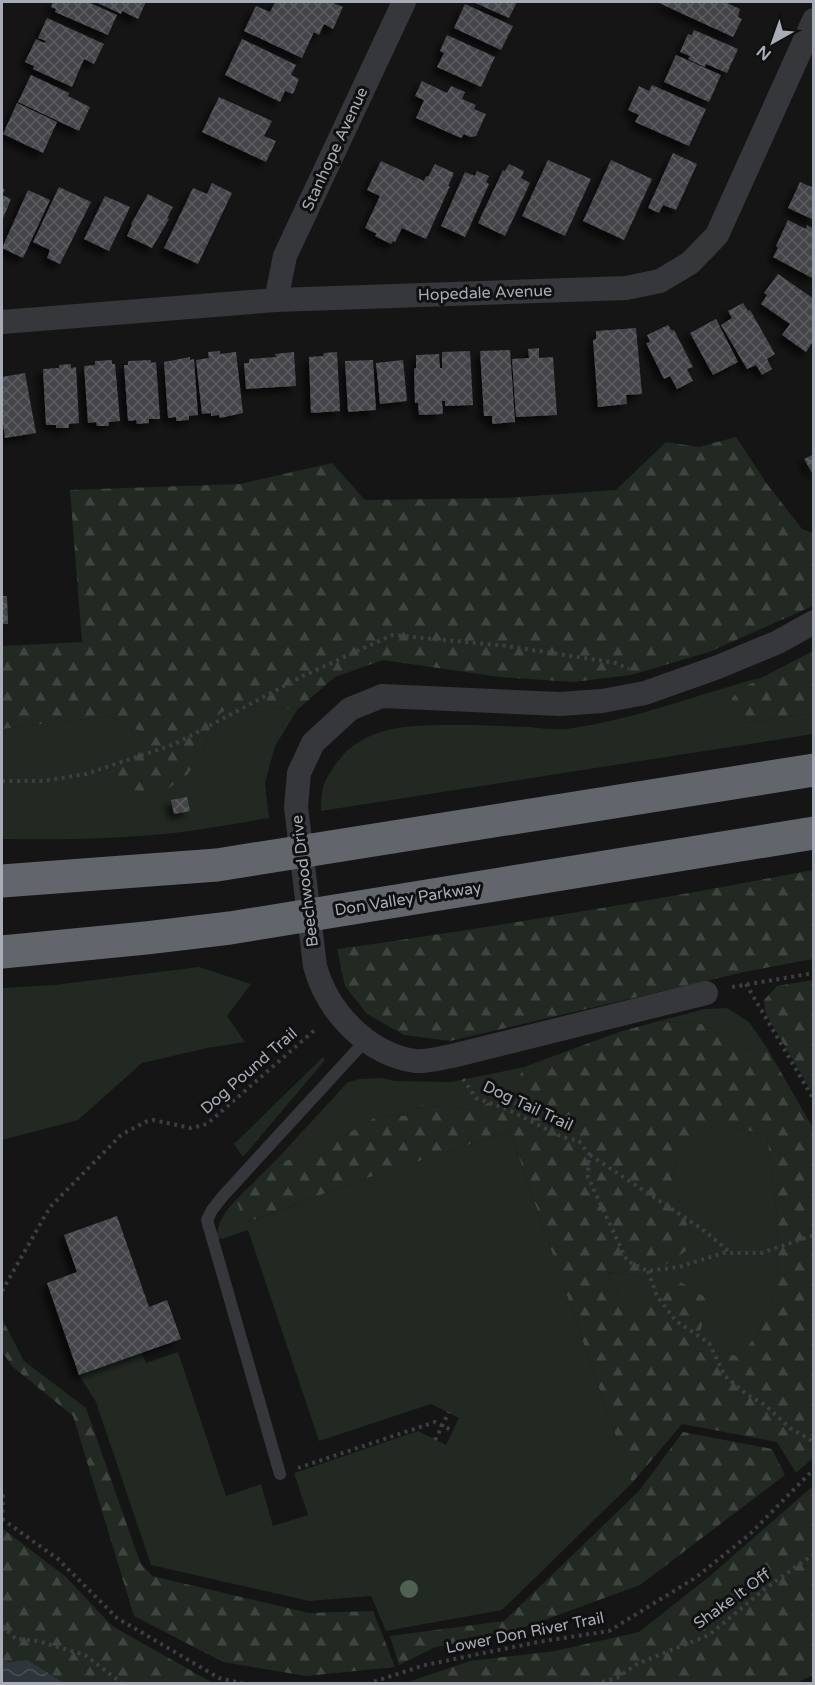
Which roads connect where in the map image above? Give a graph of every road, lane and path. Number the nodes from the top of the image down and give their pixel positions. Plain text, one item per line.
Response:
1 (404, 2) edge
2 (813, 20) edge
3 (276, 300) junction
4 (2, 322) edge
5 (813, 622) edge
6 (813, 770) edge
7 (813, 833) edge
8 (2, 881) edge
9 (2, 952) edge
10 (813, 973) edge
11 (746, 984) junction
12 (706, 993) joint
13 (335, 1011) junction
14 (366, 1040) junction
15 (452, 1056) junction
16 (813, 1100) edge
17 (589, 1154) junction
18 (813, 1235) edge
19 (731, 1252) junction
20 (648, 1271) junction
21 (2, 1291) edge
22 (449, 1412) dead end
23 (442, 1426) junction
24 (453, 1431) dead end
25 (435, 1440) dead end
26 (813, 1442) edge
27 (813, 1468) edge
28 (280, 1474) joint
29 (2, 1495) edge
30 (2, 1519) edge
31 (813, 1554) edge
32 (2, 1626) edge
33 (123, 1683) edge
34 (245, 1683) edge
35 (367, 1683) edge
36 (595, 1683) edge

1 - 3 street, Stanhope Avenue
2 - 3 street, Hopedale Avenue
3 - 4 street, Hopedale Avenue
5 - 13 street, Beechwood Drive
6 - 8 highway
7 - 9 highway, Don Valley Parkway
10 - 11 path
11 - 12 path
11 - 16 path
12 - 15 street, Beechwood Drive
13 - 14 street, Beechwood Drive
13 - 21 path, Dog Pound Trail
14 - 15 street, Beechwood Drive
14 - 28 lane
15 - 17 path, Dog Tail Trail
17 - 19 path, Dog Tail Trail
17 - 20 path
18 - 19 path
19 - 20 path
20 - 26 path
22 - 23 path
23 - 24 path
23 - 25 path
23 - 28 path
27 - 35 path, Lower Don River Trail
29 - 30 path
30 - 34 path
31 - 36 path, Shake It Off
32 - 33 path

